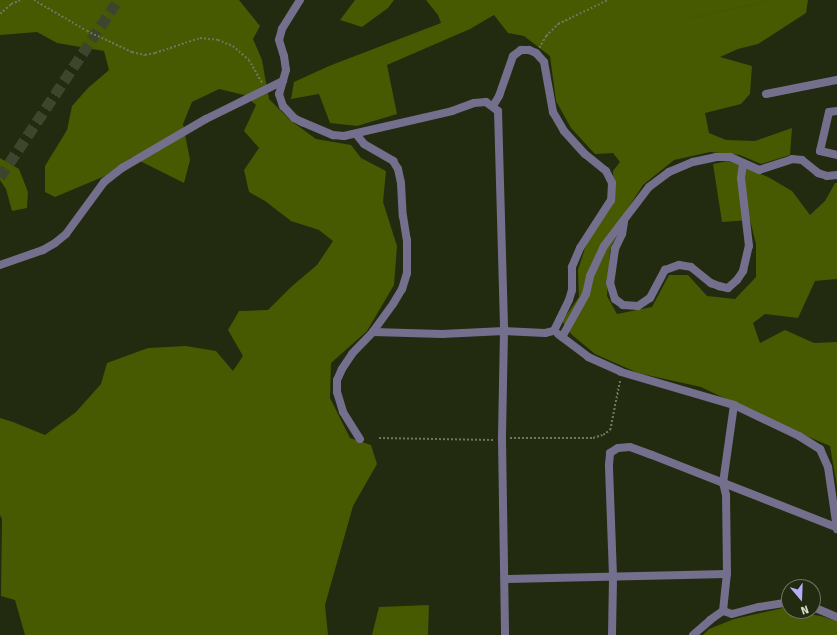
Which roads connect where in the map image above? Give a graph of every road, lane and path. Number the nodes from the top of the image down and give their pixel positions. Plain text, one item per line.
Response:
1 (21, 0) edge
2 (34, 0) edge
3 (300, 0) edge
4 (608, 0) edge
5 (0, 14) edge
6 (536, 53) junction
7 (837, 80) edge
8 (283, 81) junction
9 (266, 89) junction
10 (766, 94) dead end
11 (493, 106) junction
12 (837, 111) edge
13 (356, 134) junction
14 (837, 155) edge
15 (743, 163) junction
16 (837, 175) edge
17 (624, 221) junction
18 (0, 265) edge
19 (504, 331) junction
20 (554, 331) junction
21 (373, 332) junction
22 (562, 337) junction
23 (621, 372) junction
24 (734, 405) junction
25 (379, 438) dead end
26 (360, 439) dead end
27 (502, 440) junction
28 (723, 482) junction
29 (836, 528) edge
30 (727, 574) junction
31 (613, 576) junction
32 (505, 579) junction
33 (781, 603) edge
34 (821, 610) edge
35 (724, 611) junction
36 (837, 617) edge
37 (505, 635) edge
38 (612, 635) edge
39 (693, 635) edge

1 - 5 path
2 - 9 path
3 - 8 street
4 - 6 path
6 - 11 street
6 - 20 street
7 - 10 street
8 - 9 street
8 - 13 street
9 - 18 street
11 - 13 street
11 - 19 street
12 - 14 street
13 - 21 street
15 - 16 street
15 - 17 street
15 - 17 street
17 - 22 street
19 - 20 street
19 - 21 street
19 - 27 street
20 - 22 street
21 - 26 street
22 - 23 street
23 - 24 street
23 - 27 path
24 - 28 street
24 - 29 street
25 - 27 path
27 - 32 street
28 - 29 street
28 - 30 street
28 - 31 street
30 - 31 street
30 - 35 street
31 - 32 street
31 - 38 street
32 - 37 street
33 - 35 street
34 - 36 street
35 - 39 street

